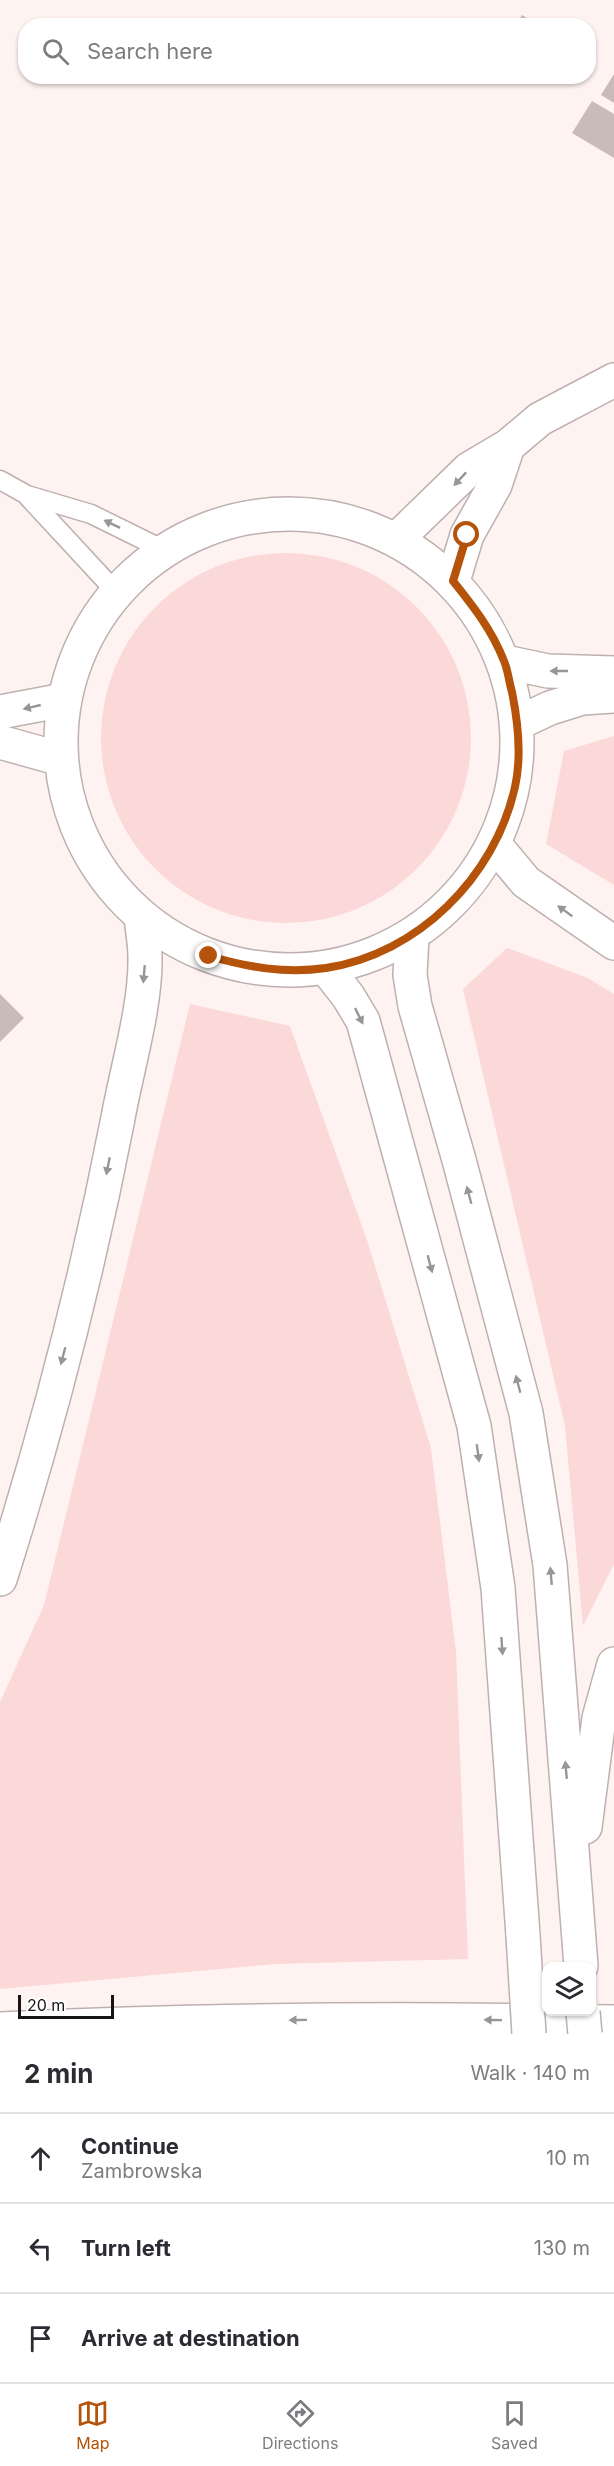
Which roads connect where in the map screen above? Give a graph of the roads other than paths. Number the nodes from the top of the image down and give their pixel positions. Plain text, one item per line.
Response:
1 (614, 380) edge
2 (508, 446) junction
3 (0, 480) edge
4 (27, 495) junction
5 (397, 539) junction
6 (164, 550) junction
7 (453, 581) junction
8 (116, 592) junction
9 (505, 662) junction
10 (614, 673) edge
11 (614, 696) edge
12 (64, 700) junction
13 (0, 712) edge
14 (519, 723) junction
15 (0, 742) edge
16 (61, 759) junction
17 (495, 845) junction
18 (141, 916) junction
19 (412, 936) junction
20 (614, 943) edge
21 (327, 968) junction
22 (0, 1579) edge
23 (614, 1664) edge
24 (579, 1933) junction
25 (581, 1962) edge
26 (584, 2016) edge
27 (614, 2022) edge
28 (0, 2029) edge
29 (528, 2034) edge
30 (585, 2034) edge

1 - 2 main road
2 -> 5 main road
2 - 7 main road
3 - 4 lane
6 -> 4 lane
4 - 8 lane
5 - 6 main road
5 - 7 main road
6 - 8 main road
7 - 9 main road
8 - 12 main road
10 -> 9 main road
9 - 14 main road
11 - 14 main road
12 -> 13 main road
12 - 16 main road
14 - 17 main road
15 - 16 main road
16 - 18 main road
17 - 19 main road
20 -> 17 main road
18 - 21 main road
18 -> 22 main road
19 - 21 main road
24 -> 19 main road
21 -> 29 main road, bridge
23 - 24 main road
24 - 25 main road
26 - 30 main road, bridge
27 -> 28 main road

